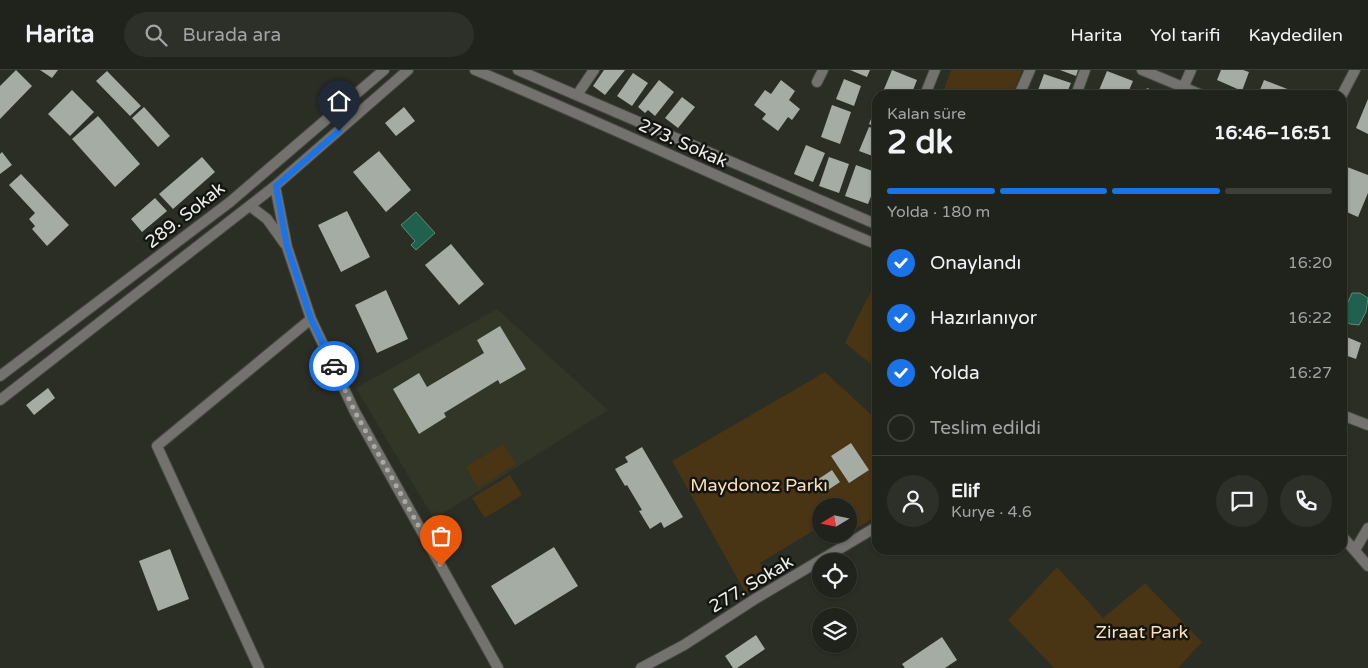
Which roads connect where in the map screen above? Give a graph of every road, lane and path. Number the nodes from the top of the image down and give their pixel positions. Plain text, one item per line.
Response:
1 (384, 70) edge
2 (408, 70) edge
3 (475, 70) edge
4 (518, 70) edge
5 (594, 70) edge
6 (822, 70) edge
7 (935, 70) edge
8 (1030, 70) edge
9 (1086, 70) edge
10 (1142, 70) edge
11 (1191, 70) edge
12 (1355, 70) edge
13 (817, 82) dead end
14 (927, 90) edge
15 (1021, 90) edge
16 (1078, 90) edge
17 (1180, 90) edge
18 (1182, 90) edge
19 (1345, 90) edge
20 (577, 96) junction
21 (276, 186) junction
22 (250, 206) junction
23 (872, 219) edge
24 (872, 242) edge
25 (287, 246) junction
26 (149, 263) junction
27 (134, 274) junction
28 (159, 277) junction
29 (143, 289) junction
30 (311, 319) junction
31 (0, 376) edge
32 (0, 400) edge
33 (1347, 417) edge
34 (1368, 425) edge
35 (1368, 528) edge
36 (872, 530) edge
37 (1347, 541) edge
38 (1355, 550) junction
39 (1368, 566) edge
40 (259, 668) edge
41 (498, 668) edge
42 (641, 668) edge

1 - 26 street, 289. Sokak
2 - 21 street
3 - 24 street, 273. Sokak
4 - 20 street, 273. Sokak
5 - 20 street
6 - 13 street
7 - 14 street
8 - 15 street
9 - 16 street
10 - 17 street
11 - 18 street
12 - 19 street
20 - 23 street, 273. Sokak
21 - 22 street
21 - 25 street
22 - 25 street
22 - 28 street
25 - 30 street
26 - 27 street, 289. Sokak
26 - 28 street
27 - 29 street
27 - 31 street, 289. Sokak
28 - 29 street
29 - 32 street
30 - 40 street
30 - 41 street
33 - 34 street
35 - 38 street
36 - 42 street, 277. Sokak
37 - 38 street
38 - 39 street

